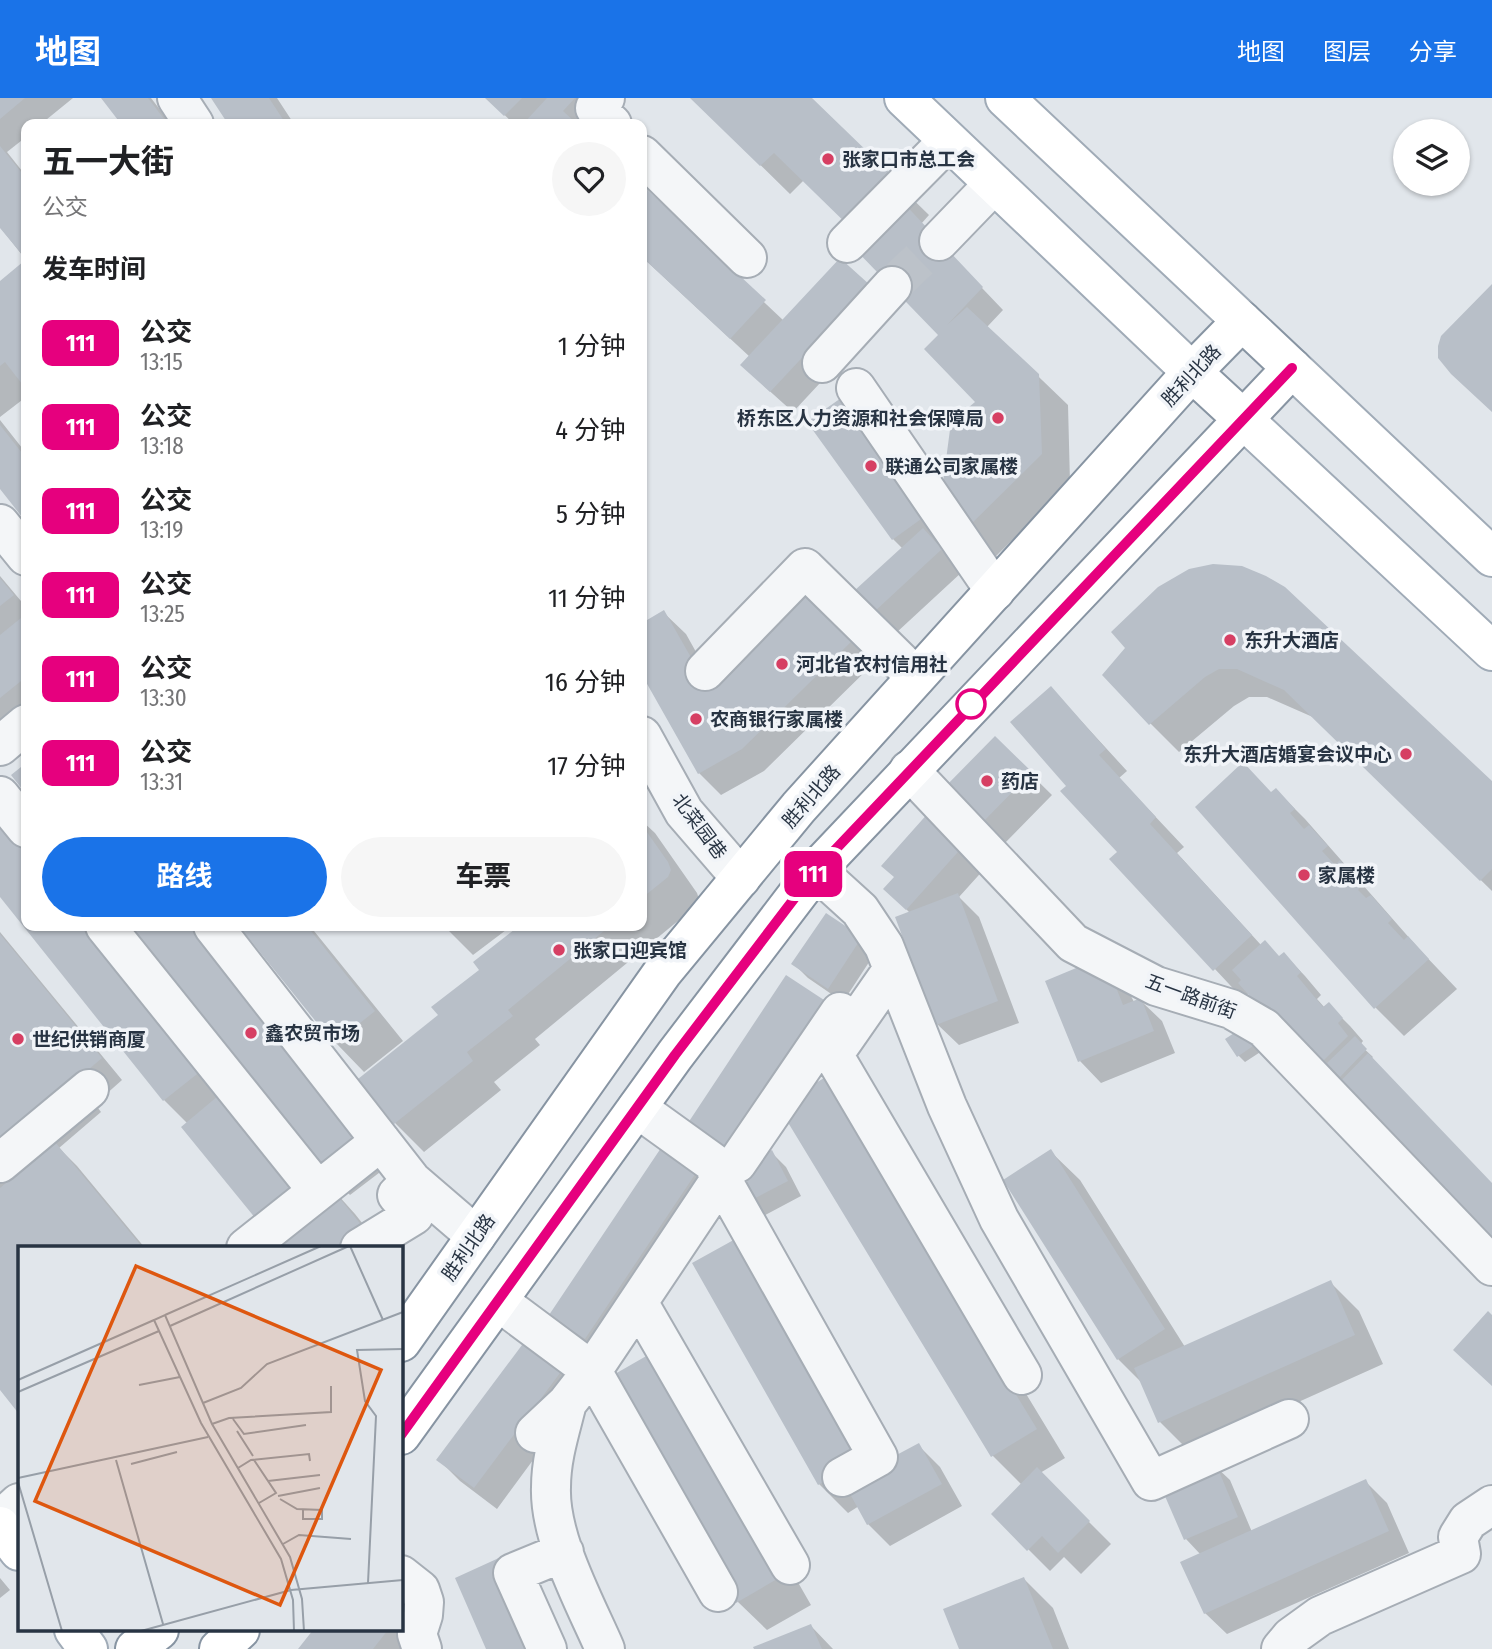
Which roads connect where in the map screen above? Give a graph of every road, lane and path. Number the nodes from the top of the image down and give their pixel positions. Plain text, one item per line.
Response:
1 (177, 98) edge
2 (605, 98) edge
3 (904, 98) edge
4 (1005, 98) edge
5 (191, 119) edge
6 (607, 119) edge
7 (948, 141) junction
8 (647, 160) edge
9 (994, 184) junction
10 (939, 241) tunnel mouth
11 (847, 243) dead end
12 (747, 258) dead end
13 (892, 286) tunnel mouth
14 (1242, 321) junction
15 (822, 363) dead end
16 (1292, 368) junction
17 (1192, 372) junction
18 (856, 388) dead end
19 (1244, 420) junction
20 (0, 524) edge
21 (21, 550) edge
22 (1492, 557) edge
23 (995, 591) junction
24 (1492, 651) edge
25 (705, 671) dead end
26 (916, 677) junction
27 (21, 728) edge
28 (647, 745) edge
29 (0, 746) edge
30 (909, 770) junction
31 (0, 796) edge
32 (21, 822) edge
33 (816, 870) junction
34 (741, 878) junction
35 (109, 931) edge
36 (216, 931) edge
37 (889, 958) junction
38 (89, 1089) dead end
39 (637, 1108) junction
40 (381, 1141) junction
41 (0, 1164) edge
42 (729, 1170) junction
43 (412, 1181) junction
44 (318, 1191) junction
45 (476, 1236) junction
46 (249, 1246) edge
47 (363, 1246) edge
48 (1492, 1266) edge
49 (498, 1301) junction
50 (638, 1302) junction
51 (402, 1341) edge
52 (592, 1370) junction
53 (1022, 1375) dead end
54 (567, 1403) junction
55 (1289, 1419) dead end
56 (536, 1433) dead end
57 (402, 1434) edge
58 (842, 1477) dead end
59 (18, 1504) edge
60 (1492, 1505) edge
61 (0, 1520) edge
62 (0, 1526) edge
63 (18, 1549) edge
64 (564, 1552) junction
65 (790, 1565) dead end
66 (402, 1576) edge
67 (719, 1592) dead end
68 (75, 1632) edge
69 (156, 1632) edge
70 (238, 1632) edge
71 (88, 1649) edge
72 (135, 1649) edge
73 (219, 1649) edge
74 (422, 1649) edge
75 (547, 1649) edge
76 (605, 1649) edge
77 (1281, 1649) edge

1 - 5 street
2 - 6 street
3 - 7 main road
4 - 14 main road
7 - 9 main road
7 - 11 street
8 - 12 street
9 - 10 street
9 - 17 main road
13 - 15 street
14 - 16 main road
14 - 17 main road, 胜利北路
16 - 19 main road
16 - 22 main road
17 - 19 main road
17 - 23 main road, 胜利北路
18 - 23 street
19 - 24 main road
19 - 30 main road
20 - 21 street
23 - 26 main road, 胜利北路
25 - 26 street
26 - 34 main road, 胜利北路
27 - 29 street
28 - 34 street, 北菜园巷
30 - 33 main road
30 - 48 street, 五一路前街
31 - 32 street
33 - 37 street
33 - 39 main road
34 - 45 main road, 胜利北路
35 - 44 street
36 - 40 street
37 - 42 street
37 - 53 street
37 - 55 street
38 - 41 street
39 - 42 street
39 - 49 main road
40 - 43 street
40 - 44 street
42 - 50 street
42 - 58 street
43 - 45 street
43 - 47 street
44 - 46 street
45 - 51 main road, 胜利北路
49 - 52 street
49 - 57 main road
50 - 52 street
50 - 65 street
52 - 54 street
52 - 67 street
54 - 56 street
54 - 64 street
59 - 61 street
60 - 77 street
62 - 63 main road
64 - 75 street
64 - 76 street
66 - 74 street
68 - 71 main road
69 - 72 main road
70 - 73 main road

